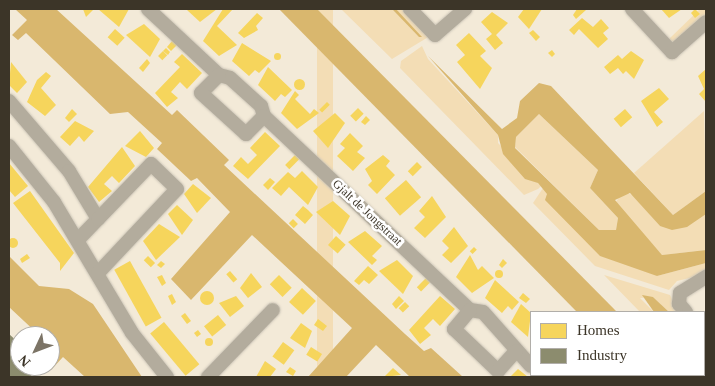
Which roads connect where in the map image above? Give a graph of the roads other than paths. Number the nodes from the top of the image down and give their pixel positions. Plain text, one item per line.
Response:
1 (148, 9) edge
2 (410, 9) edge
3 (465, 9) edge
4 (632, 9) edge
5 (706, 22) edge
6 (219, 74) junction
7 (9, 101) edge
8 (264, 116) junction
9 (9, 146) edge
10 (98, 219) junction
11 (79, 239) junction
12 (98, 273) junction
13 (706, 277) edge
14 (273, 310) dead end
15 (470, 310) junction
16 (685, 311) edge
17 (516, 352) junction
18 (530, 365) edge
19 (167, 377) edge
20 (208, 377) edge

1 - 6 street, Gjalt de Jongstraat
2 - 3 street
4 - 5 street
6 - 8 street, Gjalt de Jongstraat
6 - 8 street
7 - 10 street
8 - 15 street, Gjalt de Jongstraat
9 - 11 street
10 - 11 street
10 - 12 street
11 - 12 street
12 - 19 street
13 - 16 street
14 - 20 street
15 - 17 street, Gjalt de Jongstraat
15 - 17 street
17 - 18 street, Gjalt de Jongstraat

